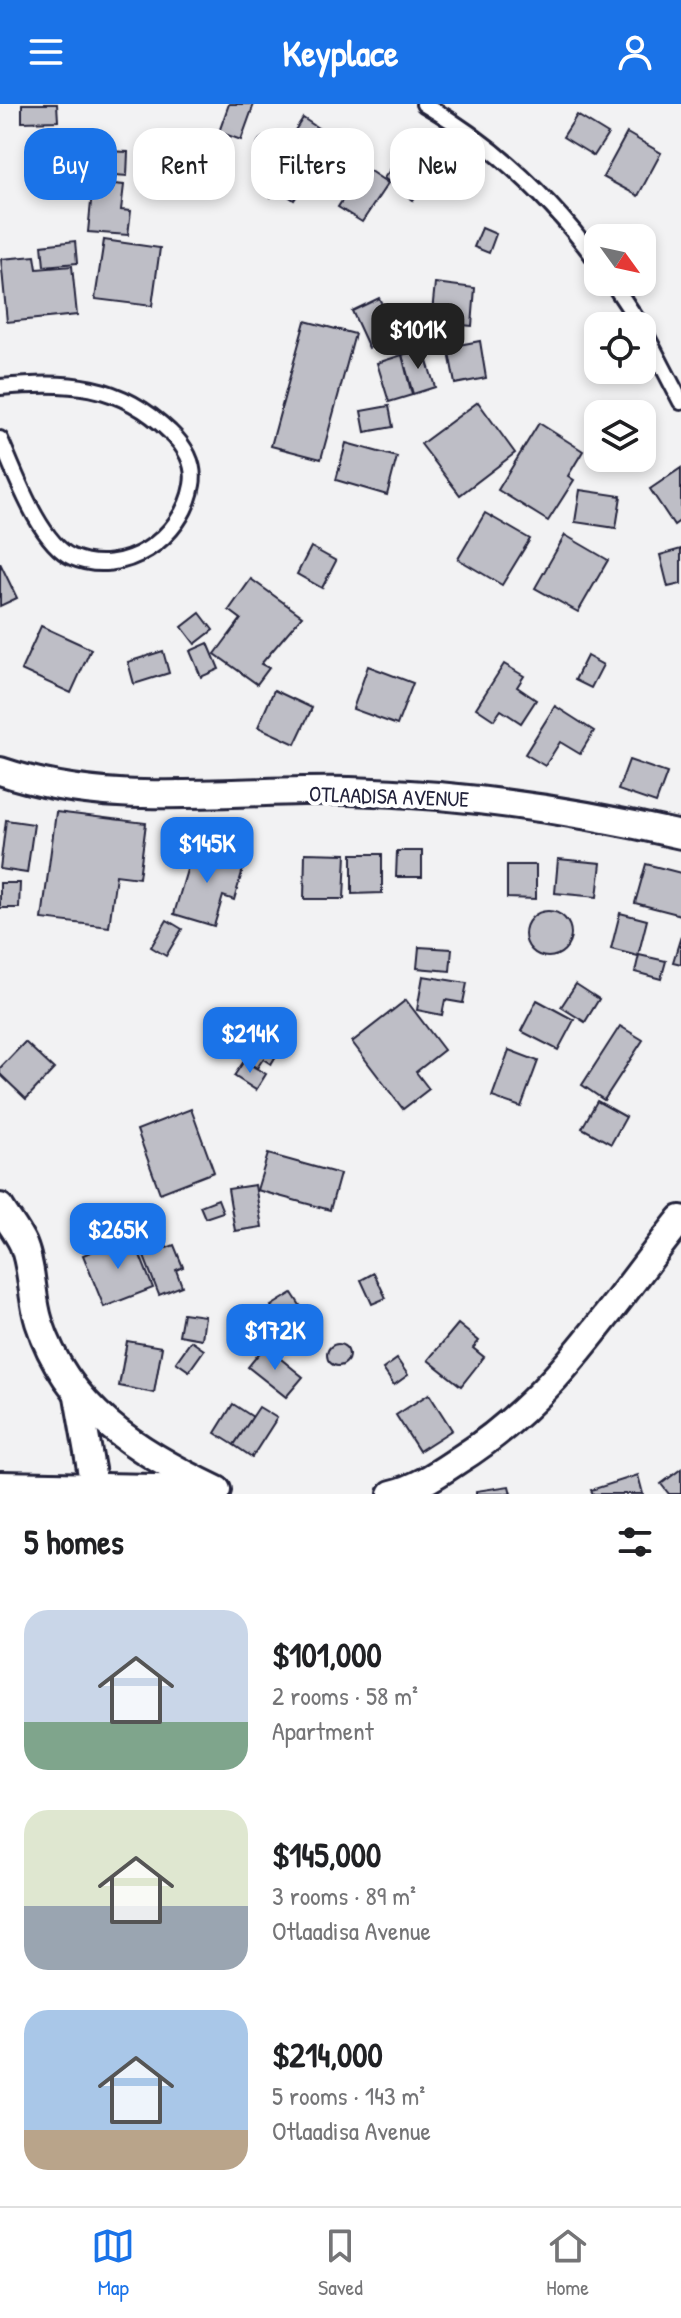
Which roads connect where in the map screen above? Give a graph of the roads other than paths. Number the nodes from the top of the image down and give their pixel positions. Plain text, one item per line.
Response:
1 (424, 104) edge
2 (584, 246) edge
3 (656, 354) edge
4 (0, 387) edge
5 (681, 402) edge
6 (0, 439) edge
7 (0, 771) edge
8 (681, 835) edge
9 (0, 1207) edge
10 (681, 1219) edge
11 (78, 1392) junction
12 (0, 1485) edge
13 (96, 1490) edge
14 (223, 1492) edge
15 (408, 1492) edge

1 - 2 lane
3 - 5 lane
4 - 6 lane
7 - 8 street, OTLAADISA AVENUE
9 - 11 street
10 - 15 street
11 - 13 street
11 - 14 street
12 - 13 street
13 - 14 street

